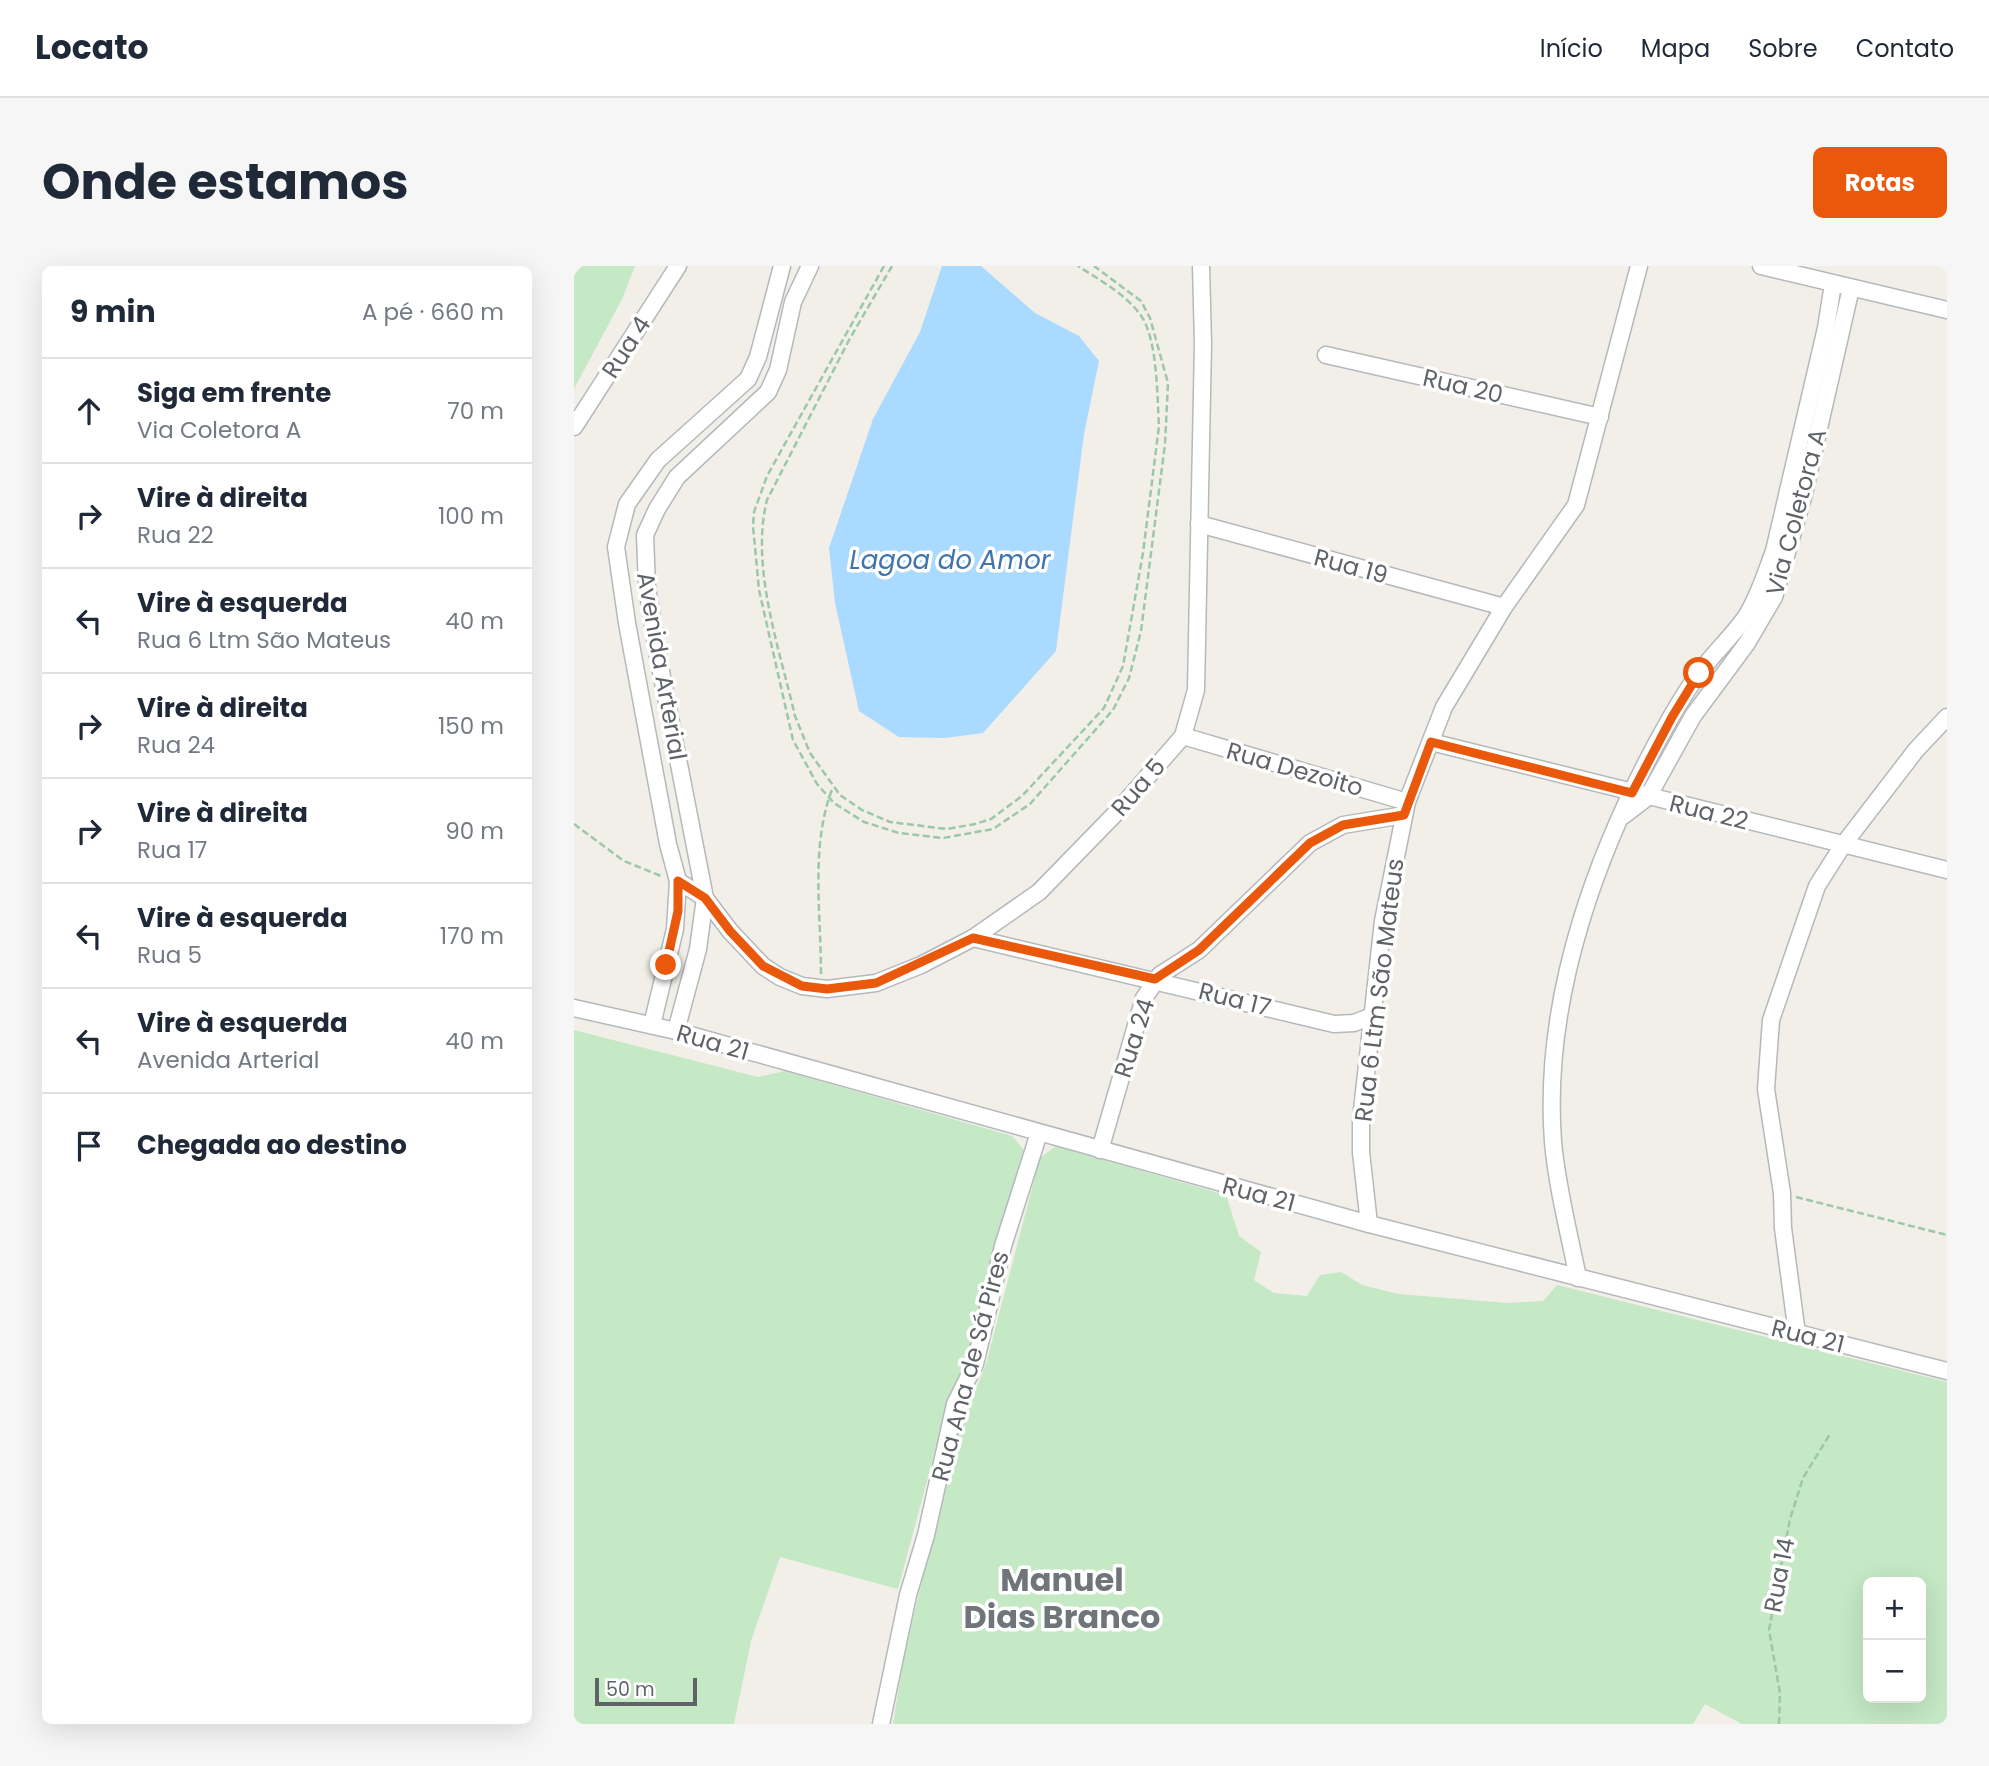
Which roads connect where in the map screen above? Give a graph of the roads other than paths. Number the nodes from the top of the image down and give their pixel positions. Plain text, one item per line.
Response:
1 (678, 266) edge
2 (782, 266) edge
3 (810, 266) edge
4 (1639, 266) edge
5 (1761, 266) edge
6 (1199, 268) edge
7 (1833, 284) junction
8 (1851, 288) junction
9 (1947, 310) edge
10 (1325, 355) dead end
11 (1600, 417) junction
12 (574, 427) edge
13 (1199, 524) junction
14 (1504, 607) junction
15 (1947, 717) edge
16 (1183, 736) junction
17 (1431, 742) junction
18 (1640, 795) junction
19 (1406, 809) junction
20 (1843, 845) junction
21 (1947, 870) edge
22 (678, 881) junction
23 (705, 898) junction
24 (973, 938) junction
25 (1155, 979) junction
26 (574, 1008) edge
27 (1372, 1016) junction
28 (652, 1025) junction
29 (676, 1031) junction
30 (1039, 1133) junction
31 (1100, 1150) junction
32 (1369, 1224) junction
33 (1578, 1278) junction
34 (1797, 1334) junction
35 (1947, 1371) edge
36 (881, 1724) edge

1 - 12 street, Rua 4
2 - 22 street, Avenida Arterial
3 - 23 street, Avenida Arterial
4 - 11 street, Rua 6 Ltm São Mateus
5 - 7 street
6 - 13 street, Rua 5
7 - 8 street
7 - 18 street, Via Coletora A
8 - 9 street
8 - 18 street, Via Coletora A
10 - 11 street, Rua 20
11 - 14 street, Rua 6 Ltm São Mateus
13 - 14 street, Rua 19
13 - 16 street, Rua 5
14 - 17 street, Rua 6 Ltm São Mateus
15 - 20 street
16 - 19 street, Rua Dezoito
16 - 24 street, Rua 5
17 - 18 street, Rua 22
17 - 19 street, Rua 6 Ltm São Mateus
18 - 20 street, Rua 22
18 - 33 street, Via Coletora A
19 - 25 street, Rua 24
19 - 27 street, Rua 6 Ltm São Mateus
20 - 21 street, Rua 22
20 - 34 street
22 - 23 street
22 - 28 street, Avenida Arterial
23 - 24 street, Rua 5
23 - 29 street, Avenida Arterial
24 - 25 street, Rua 17
25 - 27 street, Rua 17
25 - 31 street, Rua 24
26 - 28 street, Rua 21
27 - 32 street, Rua 6 Ltm São Mateus
28 - 29 street, Rua 21
29 - 30 street, Rua 21
30 - 31 street, Rua 21
30 - 36 street, Rua Ana de Sá Pires
31 - 32 street, Rua 21
32 - 33 street, Rua 21
33 - 34 street, Rua 21
34 - 35 street, Rua 21

